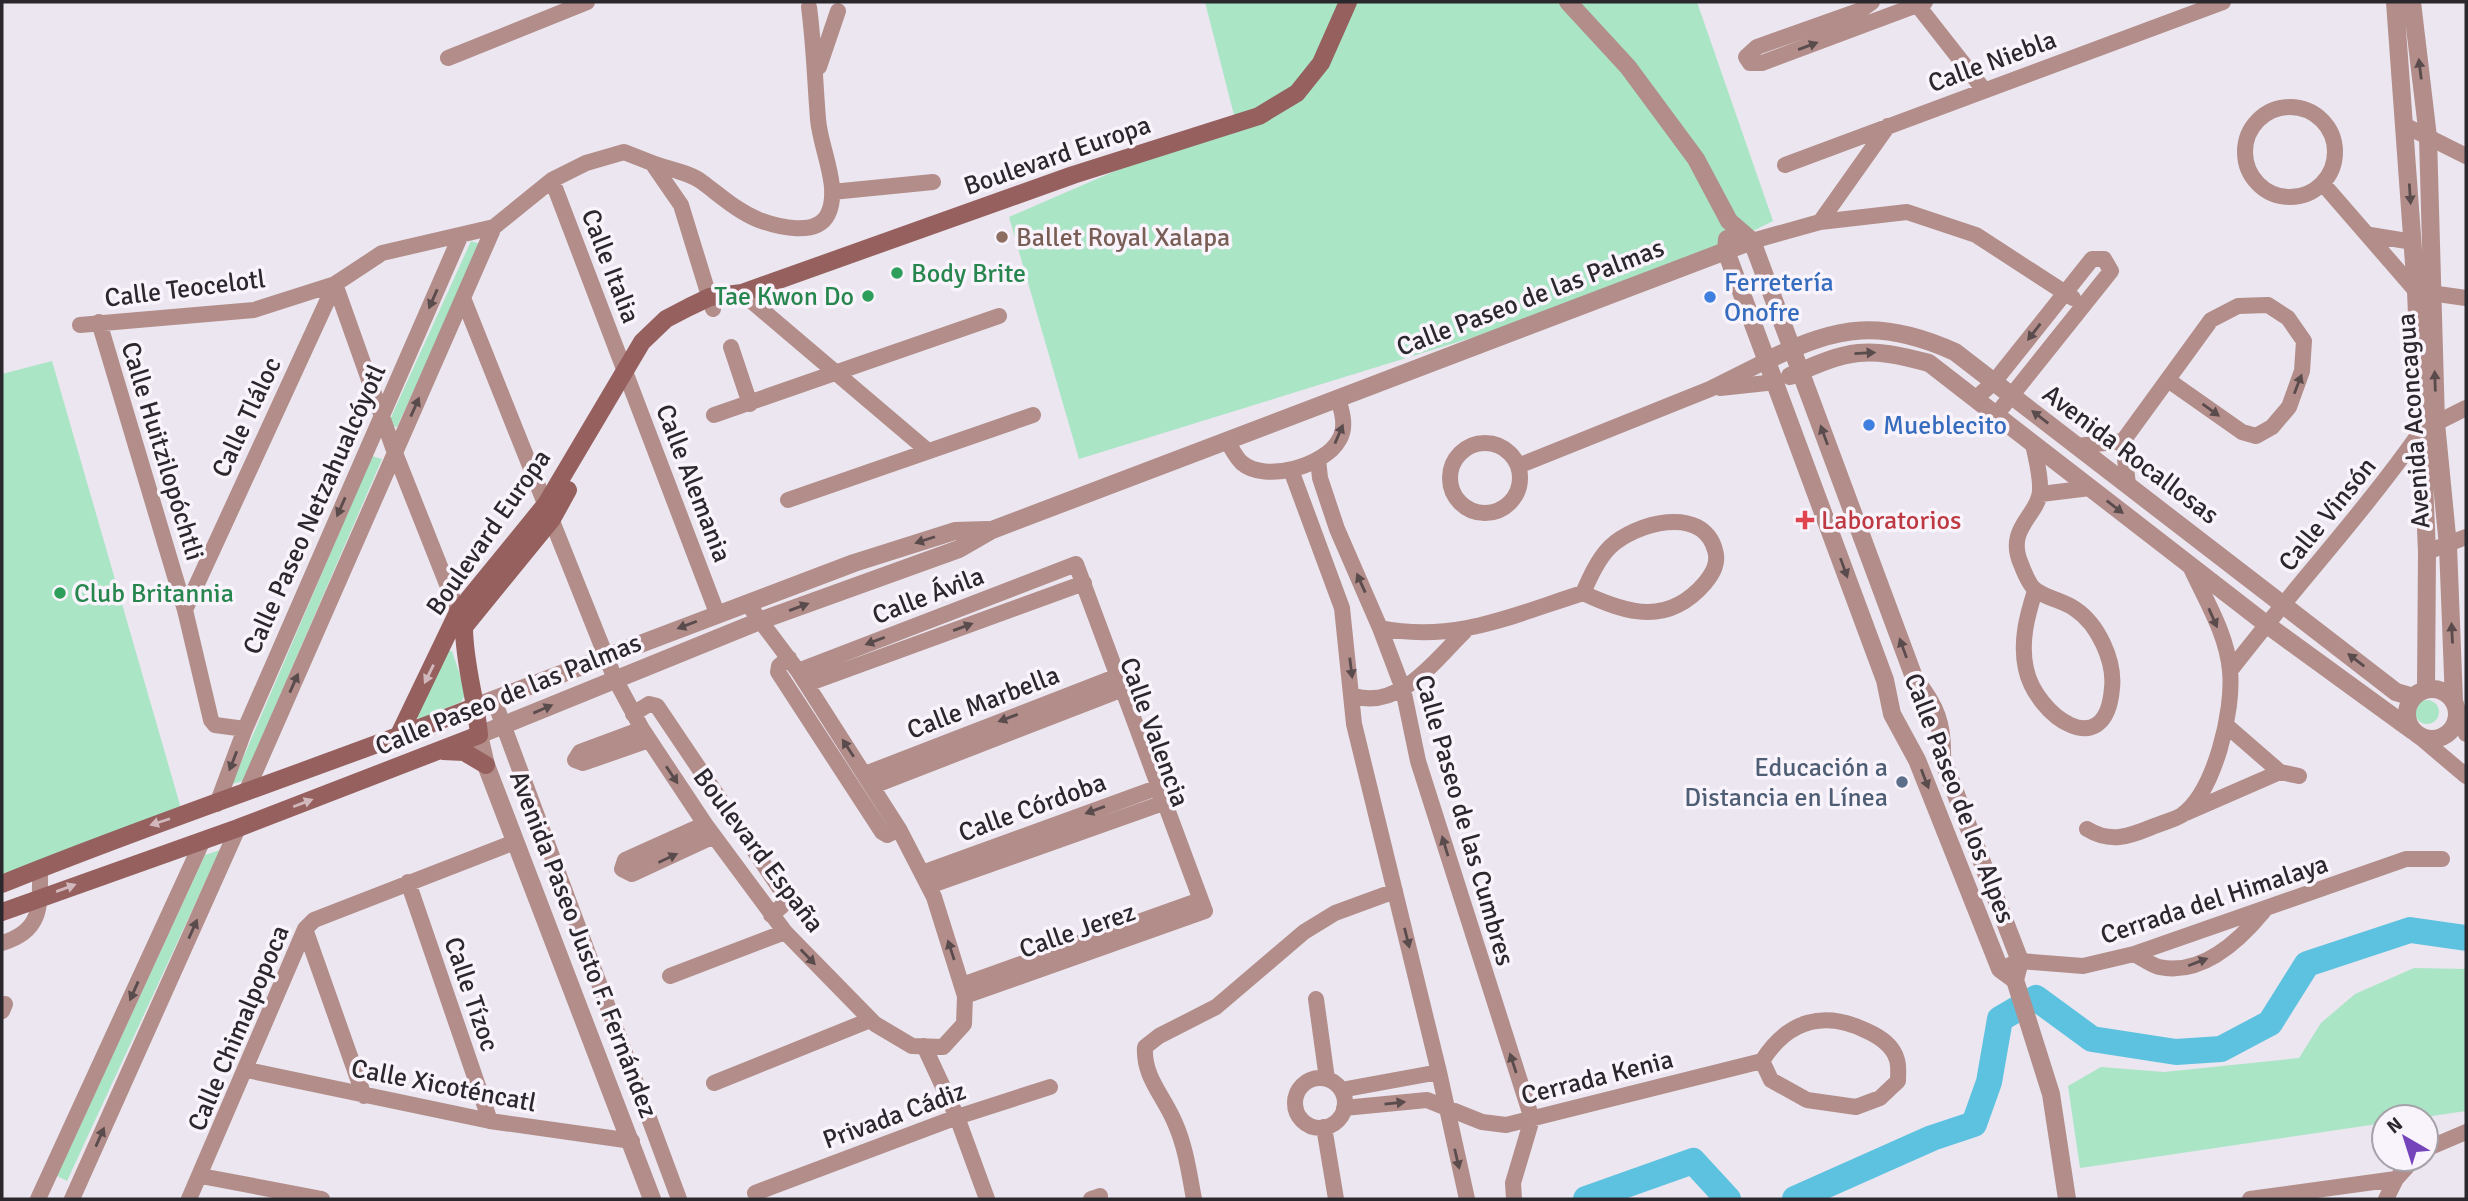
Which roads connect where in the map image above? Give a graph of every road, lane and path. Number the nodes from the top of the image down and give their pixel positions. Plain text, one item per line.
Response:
1 (587, 2) edge
2 (1348, 2) edge
3 (1568, 2) edge
4 (1872, 2) edge
5 (2224, 2) edge
6 (2395, 2) edge
7 (2412, 2) edge
8 (1919, 3) edge
9 (807, 5) edge
10 (569, 6) edge
11 (841, 6) edge
12 (448, 58) dead end
13 (817, 72) junction
14 (1984, 90) junction
15 (1888, 126) junction
16 (2406, 126) junction
17 (2428, 137) junction
18 (2466, 156) edge
19 (652, 163) junction
20 (1785, 165) dead end
21 (552, 180) junction
22 (933, 182) dead end
23 (2324, 185) junction
24 (832, 192) junction
25 (1729, 221) junction
26 (1820, 222) junction
27 (494, 227) junction
28 (2370, 235) junction
29 (460, 236) junction
30 (1752, 241) junction
31 (2413, 243) junction
32 (1726, 251) junction
33 (335, 284) junction
34 (2064, 293) junction
35 (2424, 293) junction
36 (736, 295) junction
37 (463, 298) junction
38 (2466, 298) edge
39 (711, 303) junction
40 (2083, 304) junction
41 (999, 316) dead end
42 (99, 322) junction
43 (80, 325) dead end
44 (731, 347) dead end
45 (1792, 348) junction
46 (1768, 360) junction
47 (1800, 372) junction
48 (838, 374) junction
49 (627, 375) junction
50 (2168, 380) junction
51 (1776, 382) junction
52 (1994, 382) junction
53 (1710, 389) junction
54 (2011, 395) junction
55 (1338, 398) junction
56 (1975, 399) junction
57 (750, 404) junction
58 (2466, 408) edge
59 (382, 413) junction
60 (714, 415) dead end
61 (1033, 415) dead end
62 (1996, 415) junction
63 (2429, 427) junction
64 (1227, 441) junction
65 (2123, 441) junction
66 (2034, 444) junction
67 (2077, 446) junction
68 (928, 451) junction
69 (395, 453) junction
70 (1318, 459) junction
71 (1518, 466) junction
72 (1291, 470) junction
73 (2128, 485) junction
74 (2090, 488) junction
75 (2040, 494) junction
76 (788, 500) dead end
77 (549, 511) junction
78 (2169, 516) junction
79 (1337, 528) junction
80 (992, 530) junction
81 (1316, 536) junction
82 (2153, 537) junction
83 (2466, 537) edge
84 (2448, 546) junction
85 (2427, 552) junction
86 (1072, 566) joint
87 (2190, 566) junction
88 (1079, 584) junction
89 (2035, 591) junction
90 (1583, 593) junction
91 (993, 596) junction
92 (747, 603) junction
93 (2285, 604) junction
94 (185, 610) junction
95 (717, 613) junction
96 (999, 614) junction
97 (461, 620) junction
98 (762, 620) junction
99 (2266, 624) junction
100 (1380, 628) junction
101 (1465, 631) junction
102 (906, 639) junction
103 (606, 656) junction
104 (798, 671) junction
105 (2230, 671) junction
106 (615, 679) junction
107 (1915, 680) junction
108 (1116, 684) junction
109 (1403, 689) junction
110 (1888, 692) junction
111 (2419, 693) junction
112 (1354, 696) junction
113 (486, 703) junction
114 (2455, 709) junction
115 (633, 714) junction
116 (503, 726) junction
117 (2227, 726) junction
118 (245, 729) junction
119 (2416, 734) junction
120 (2466, 734) edge
121 (480, 735) junction
122 (398, 737) junction
123 (440, 751) junction
124 (486, 765) junction
125 (2280, 772) junction
126 (2299, 776) dead end
127 (2466, 776) edge
128 (869, 780) junction
129 (247, 790) junction
130 (1157, 796) junction
131 (217, 804) junction
132 (2183, 814) junction
133 (238, 828) junction
134 (900, 829) junction
135 (2087, 829) dead end
136 (710, 830) junction
137 (202, 840) junction
138 (515, 842) junction
139 (2442, 859) dead end
140 (40, 868) junction
141 (925, 880) junction
142 (408, 883) junction
143 (2, 884) edge
144 (1395, 891) junction
145 (40, 897) junction
146 (1198, 907) joint
147 (2263, 911) junction
148 (2, 912) edge
149 (771, 915) junction
150 (305, 929) junction
151 (785, 932) junction
152 (2, 943) edge
153 (2134, 954) junction
154 (2020, 961) junction
155 (2000, 969) junction
156 (670, 976) dead end
157 (2017, 985) junction
158 (964, 990) junction
159 (1316, 999) dead end
160 (2, 1005) edge
161 (2, 1012) edge
162 (870, 1020) junction
163 (924, 1046) junction
164 (1762, 1061) junction
165 (247, 1070) junction
166 (1439, 1072) junction
167 (1327, 1079) junction
168 (714, 1083) dead end
169 (1050, 1087) dead end
170 (1341, 1090) junction
171 (365, 1096) junction
172 (1344, 1108) junction
173 (1446, 1108) junction
174 (957, 1117) junction
175 (1531, 1119) junction
176 (490, 1121) junction
177 (1324, 1127) junction
178 (2466, 1132) edge
179 (632, 1141) junction
180 (2440, 1143) edge
181 (2401, 1173) edge
182 (201, 1175) junction
183 (2396, 1179) junction
184 (46, 1185) junction
185 (755, 1193) dead end
186 (73, 1198) edge
187 (38, 1199) edge
188 (189, 1199) edge
189 (322, 1199) edge
190 (652, 1199) edge
191 (679, 1199) edge
192 (986, 1199) edge
193 (1194, 1199) edge
194 (1336, 1199) edge
195 (1466, 1199) edge
196 (1514, 1199) edge
197 (2067, 1199) edge
198 (2250, 1199) edge
199 (2386, 1199) edge

1 - 10 street
2 - 36 main road, Boulevard Europa
3 - 25 street
4 -> 8 street
5 - 14 street, Calle Niebla
6 - 16 street, Avenida Aconcagua
17 -> 7 street, Avenida Aconcagua
8 - 14 street
9 - 11 street
9 - 13 street
10 - 12 street
11 - 13 street
13 - 24 street
14 - 15 street, Calle Niebla
15 - 20 street, Calle Niebla
15 - 26 street
16 - 17 street
16 -> 31 street, Avenida Aconcagua
17 - 18 street
17 - 35 street, Avenida Aconcagua
19 - 21 street
19 - 24 street
19 - 39 street
21 - 27 street
21 - 49 street, Calle Italia
22 - 24 street
23 - 23 street
23 - 28 street
25 - 30 street
25 - 32 street
26 - 30 street, Calle Paseo de las Palmas
26 - 34 street, Calle Paseo de las Palmas
27 - 29 street, Calle Teocelotl
27 - 37 street, Calle Paseo Netzahualcóyotl
28 - 31 street
28 - 35 street
29 - 33 street, Calle Teocelotl
29 -> 59 street, Calle Paseo Netzahualcóyotl
30 - 32 street, Calle Paseo de las Palmas
30 - 45 street, Calle Paseo de los Alpes
31 - 35 street, Avenida Aconcagua
32 - 46 street, Calle Paseo de los Alpes
32 - 55 street, Calle Paseo de las Palmas
33 - 42 street, Calle Teocelotl
33 - 59 street
33 - 94 street, Calle Tláloc
34 - 40 street, Calle Paseo de las Palmas
34 - 40 street
34 -> 52 street
35 - 38 street
35 - 63 street, Avenida Aconcagua
36 - 39 main road, Boulevard Europa
36 - 48 street
69 -> 37 street, Calle Paseo Netzahualcóyotl
37 - 77 street, Boulevard España
39 - 49 main road, Boulevard Europa
40 - 54 street
41 - 48 street
42 - 43 street, Calle Teocelotl
42 - 94 street, Calle Huitzilopóchtli
44 - 57 street
45 - 46 street, Avenida Rocallosas
45 - 47 street, Calle Paseo de los Alpes
45 - 52 street, Avenida Rocallosas
46 - 51 street, Calle Paseo de los Alpes
46 - 53 street
47 - 51 street, Avenida Rocallosas
47 -> 56 street, Avenida Rocallosas
107 -> 47 street, Calle Paseo de los Alpes
48 - 57 street
48 - 68 street
49 - 77 main road, Boulevard Europa
49 - 95 street, Calle Alemania
50 -> 50 street
50 - 65 street
51 - 53 street
51 -> 110 street, Calle Paseo de los Alpes
52 - 54 street, Avenida Rocallosas
52 - 56 street
53 - 71 street
54 - 62 street
67 -> 54 street, Avenida Rocallosas
55 - 64 street, Calle Paseo de las Palmas
70 -> 55 street
56 - 62 street, Avenida Rocallosas
57 - 60 street
58 - 63 street
59 - 69 street
59 -> 118 street, Calle Paseo Netzahualcóyotl
61 - 68 street
62 - 66 street, Avenida Rocallosas
63 - 84 street, Avenida Aconcagua
63 - 85 street, Avenida Aconcagua
63 - 93 street, Calle Vinsón
64 - 72 street
64 - 80 street, Calle Paseo de las Palmas
65 - 67 street
65 - 73 street
66 - 74 street, Avenida Rocallosas
66 - 75 street
67 - 73 street, Avenida Rocallosas
68 - 76 street
69 - 97 street
129 -> 69 street, Calle Paseo Netzahualcóyotl
70 - 72 street
70 - 79 street, Calle Paseo de las Cumbres
71 - 71 street
72 - 81 street
73 - 78 street, Avenida Rocallosas
74 - 75 street
74 -> 82 street, Avenida Rocallosas
75 - 89 street
77 - 97 main road, Boulevard Europa
77 - 103 street, Boulevard España
78 - 82 street
78 - 93 street, Avenida Rocallosas
79 - 81 street
100 -> 79 street, Calle Paseo de las Cumbres
80 -> 92 street, Calle Paseo de las Palmas
98 -> 80 street, Calle Paseo de las Palmas
81 -> 112 street
82 - 87 street, Avenida Rocallosas
83 - 84 street
84 - 85 street
114 -> 84 street, Avenida Aconcagua
85 - 111 street, Avenida Aconcagua
86 - 88 street, Calle Valencia
86 - 91 street, Calle Ávila
87 - 99 street, Avenida Rocallosas
87 -> 105 street
88 - 96 street, Calle Ávila
88 - 108 street, Calle Valencia
89 - 89 street
90 - 90 street
90 - 101 street
91 - 96 street
91 - 102 street, Calle Ávila
92 - 95 street, Calle Paseo de las Palmas
92 - 98 street
93 - 99 street, Calle Vinsón
111 -> 93 street, Avenida Rocallosas
94 - 118 street, Calle Huitzilopóchtli
95 -> 103 street, Calle Paseo de las Palmas
102 -> 96 street, Calle Ávila
97 - 113 main road, Boulevard Europa
97 -> 122 main road, Boulevard Europa
98 - 104 street
98 - 106 street, Calle Paseo de las Palmas
99 - 105 street, Calle Vinsón
99 - 119 street, Avenida Rocallosas
100 - 101 street
100 - 109 street, Calle Paseo de las Cumbres
101 - 109 street
102 - 104 street, Calle Ávila
103 - 106 street, Boulevard España
103 - 113 street, Calle Paseo de las Palmas
128 -> 104 street
104 - 134 street
105 - 117 street
106 - 115 street, Boulevard España
116 -> 106 street, Calle Paseo de las Palmas
107 - 110 street
107 - 154 street, Calle Paseo de los Alpes
108 - 128 street, Calle Marbella
108 - 130 street, Calle Valencia
109 - 112 street
175 -> 109 street, Calle Paseo de las Cumbres
110 -> 155 street, Calle Paseo de los Alpes
111 - 114 street
111 - 119 street
112 - 144 street
113 - 116 street
113 - 121 main road, Avenida Paseo Justo F. Fernández
113 - 122 main road, Calle Paseo de las Palmas
114 - 119 street
114 - 120 street
115 -> 136 street, Boulevard España
115 - 149 street
116 - 121 street, Calle Paseo de las Palmas
116 - 191 street
117 - 125 street
117 - 132 street
118 -> 131 street, Calle Paseo Netzahualcóyotl
119 - 127 street, Avenida Rocallosas
121 - 123 main road, Calle Paseo de las Palmas
121 - 124 street, Avenida Paseo Justo F. Fernández
122 - 129 main road, Calle Paseo de las Palmas
123 - 124 main road
133 -> 123 main road, Calle Paseo de las Palmas
124 - 138 street, Avenida Paseo Justo F. Fernández
125 - 126 street
125 - 132 street
128 - 134 street
129 - 131 main road, Calle Paseo de las Palmas
130 - 141 street, Calle Córdoba
130 - 146 street, Calle Valencia
131 -> 140 main road, Calle Paseo de las Palmas
132 - 135 street
133 - 137 main road, Calle Paseo de las Palmas
186 -> 133 street
134 - 141 street
136 -> 136 street
136 - 149 street, Boulevard España
145 -> 137 main road, Calle Paseo de las Palmas
137 -> 184 street
138 - 142 street, Calle Chimalpopoca
138 - 179 street, Avenida Paseo Justo F. Fernández
139 - 147 street, Cerrada del Himalaya
140 - 143 main road, Calle Paseo de las Palmas
140 - 145 street
158 -> 141 street
142 - 150 street, Calle Chimalpopoca
142 - 176 street, Calle Tízoc
144 -> 166 street
144 - 193 street
145 - 148 main road, Calle Paseo de las Palmas
145 - 152 street
146 - 158 street, Calle Jerez
147 - 153 street, Cerrada del Himalaya
153 -> 147 street
149 - 151 street, Boulevard España
150 - 165 street, Calle Chimalpopoca
150 - 171 street
151 - 156 street
151 -> 162 street, Boulevard España
153 - 154 street, Cerrada del Himalaya
154 - 155 street, Cerrada del Himalaya
154 - 157 street
155 - 157 street
157 - 197 street
158 - 163 street
159 - 167 street
160 - 161 street
162 - 163 street, Boulevard España
162 - 168 street
163 - 174 street
164 - 164 street
164 - 175 street, Cerrada Kenia
165 - 171 street, Calle Xicoténcatl
165 - 182 street, Calle Chimalpopoca
166 - 170 street
166 - 173 street
167 - 170 street
167 - 177 street
169 - 174 street, Privada Cádiz
170 - 172 street
171 - 176 street, Calle Xicoténcatl
172 -> 173 street, Cerrada Kenia
172 - 177 street
173 - 175 street, Cerrada Kenia
173 -> 195 street
174 - 185 street, Privada Cádiz
174 - 192 street
175 - 196 street
176 - 179 street, Calle Xicoténcatl
177 - 194 street
178 - 180 street
179 - 190 street, Avenida Paseo Justo F. Fernández
181 - 183 street
182 - 188 street, Calle Chimalpopoca
182 - 189 street
183 - 198 street
183 - 199 street
184 - 186 street
184 - 187 street

